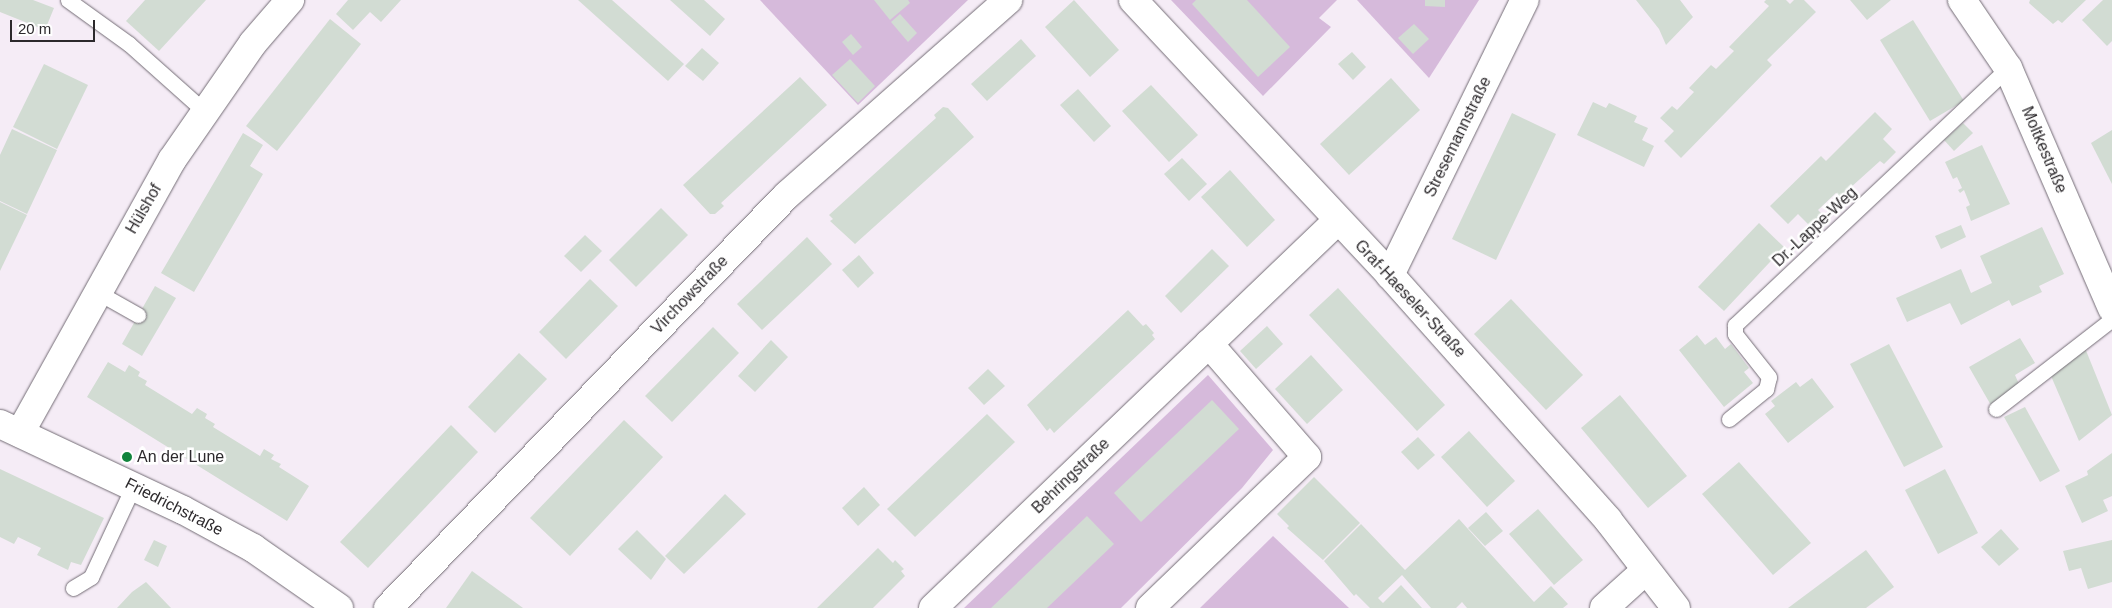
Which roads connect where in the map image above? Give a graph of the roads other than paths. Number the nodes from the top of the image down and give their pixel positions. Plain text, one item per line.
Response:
1 (68, 0) edge
2 (290, 0) edge
3 (1008, 0) edge
4 (1133, 0) edge
5 (1525, 0) edge
6 (1962, 0) edge
7 (2008, 68) junction
8 (204, 110) junction
9 (1336, 221) junction
10 (1390, 275) junction
11 (97, 292) junction
12 (2112, 308) edge
13 (138, 315) dead end
14 (2112, 319) edge
15 (1209, 344) junction
16 (1996, 409) dead end
17 (1729, 419) dead end
18 (10, 429) edge
19 (133, 486) junction
20 (1645, 571) junction
21 (73, 588) dead end
22 (339, 608) edge
23 (388, 608) edge
24 (933, 608) edge
25 (1150, 608) edge
26 (1604, 608) edge
27 (1676, 608) edge

1 - 8 lane
2 - 8 street, Hülshof
3 - 23 street, Virchowstraße
4 - 9 street, Graf-Haeseler-Straße
5 - 10 street, Stresemannstraße
6 - 7 street, Moltkestraße
7 - 12 street, Moltkestraße
7 - 17 lane, Dr.-Lappe-Weg
8 - 11 street, Hülshof
9 - 10 street, Graf-Haeseler-Straße
9 - 15 street, Behringstraße
10 - 20 street, Graf-Haeseler-Straße
11 - 13 lane
11 - 18 street, Hülshof
14 - 16 lane
15 - 24 street, Behringstraße
15 - 25 street
18 - 19 street, Friedrichstraße
19 - 21 lane
19 - 22 street, Friedrichstraße
20 - 26 street
20 - 27 street, Graf-Haeseler-Straße

